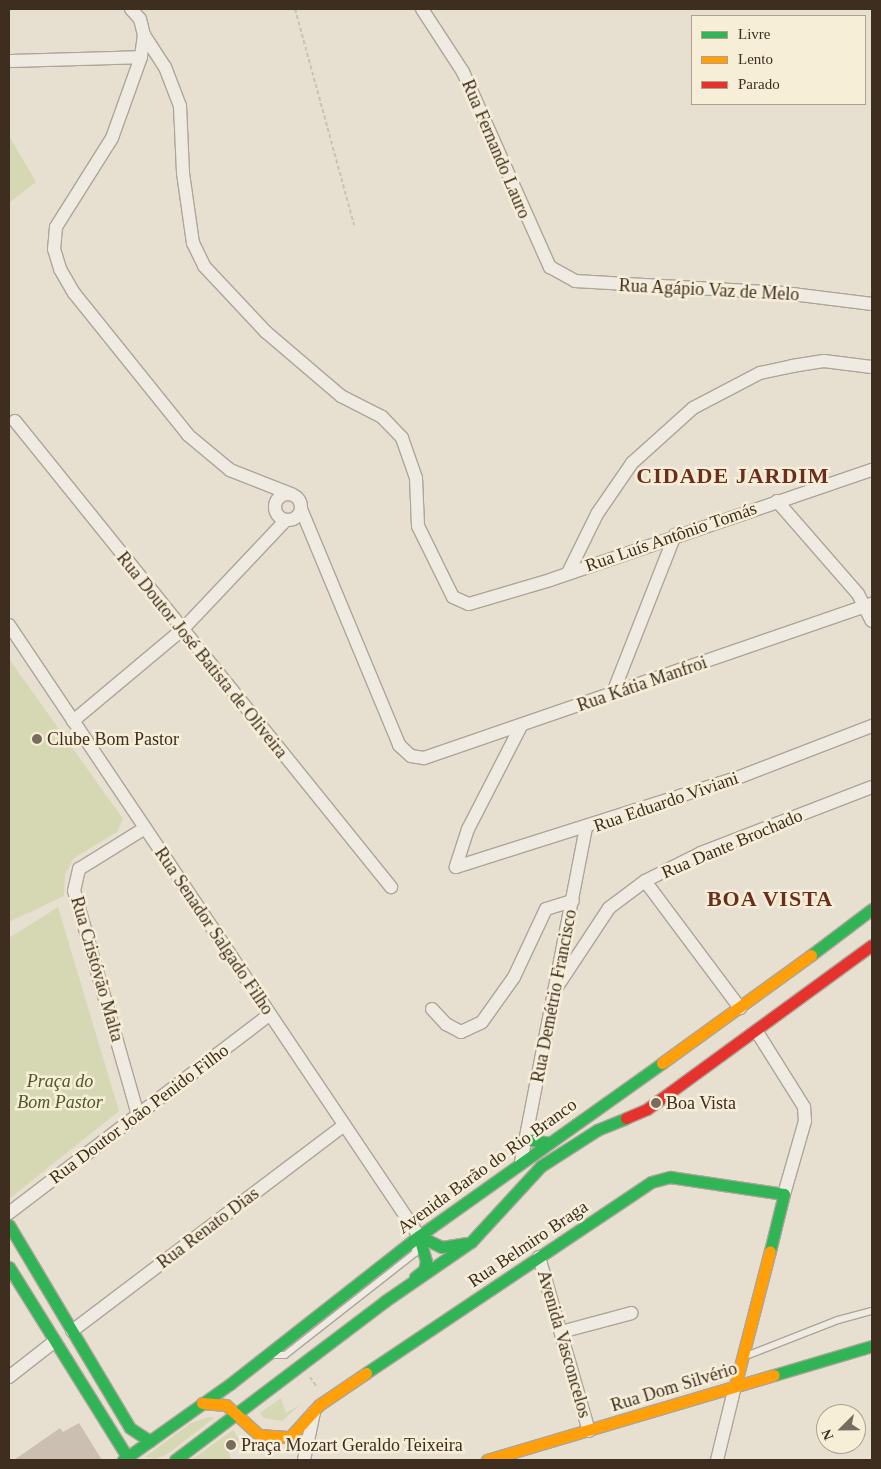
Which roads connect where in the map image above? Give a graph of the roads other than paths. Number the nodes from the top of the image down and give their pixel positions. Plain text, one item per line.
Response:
1 (131, 9) edge
2 (422, 9) edge
3 (144, 35) junction
4 (141, 57) junction
5 (9, 61) edge
6 (550, 267) joint
7 (872, 304) edge
8 (872, 367) edge
9 (15, 422) dead end
10 (872, 470) edge
11 (261, 480) junction
12 (291, 494) junction
13 (777, 501) junction
14 (275, 503) junction
15 (294, 516) junction
16 (675, 535) junction
17 (568, 573) junction
18 (869, 606) edge
19 (872, 621) edge
20 (182, 630) junction
21 (11, 631) edge
22 (612, 695) junction
23 (73, 721) junction
24 (521, 726) junction
25 (872, 726) edge
26 (872, 787) edge
27 (145, 828) junction
28 (586, 829) junction
29 (645, 881) junction
30 (390, 887) dead end
31 (573, 901) junction
32 (872, 909) edge
33 (872, 945) edge
34 (553, 993) junction
35 (740, 1008) junction
36 (432, 1009) dead end
37 (270, 1014) junction
38 (756, 1032) junction
39 (644, 1076) junction
40 (661, 1100) junction
41 (138, 1115) junction
42 (344, 1125) junction
43 (525, 1139) junction
44 (549, 1142) junction
45 (521, 1162) junction
46 (784, 1194) junction
47 (9, 1213) edge
48 (487, 1222) junction
49 (9, 1225) edge
50 (417, 1237) junction
51 (471, 1242) junction
52 (539, 1257) junction
53 (9, 1267) edge
54 (385, 1301) junction
55 (872, 1311) edge
56 (632, 1313) dead end
57 (72, 1330) junction
58 (561, 1332) junction
59 (55, 1341) junction
60 (872, 1346) edge
61 (741, 1361) junction
62 (9, 1377) edge
63 (756, 1380) junction
64 (735, 1386) junction
65 (202, 1403) junction
66 (238, 1412) junction
67 (314, 1412) junction
68 (589, 1431) junction
69 (150, 1441) junction
70 (511, 1456) edge
71 (126, 1460) edge
72 (175, 1460) edge
73 (304, 1460) edge
74 (486, 1460) edge
75 (717, 1460) edge

1 - 3 street
2 - 6 street, Rua Fernando Lauro
3 - 4 street
3 - 17 street, Rua Luís Antônio Tomás
4 - 5 street
4 - 11 street
6 - 7 street, Rua Agápio Vaz de Melo
8 - 17 street
9 - 20 street, Rua Doutor José Batista de Oliveira
10 - 13 street, Rua Luís Antônio Tomás
11 - 12 street
11 - 14 street
12 - 14 street
12 - 15 street
13 - 16 street, Rua Luís Antônio Tomás
13 - 18 street
14 - 15 street
15 - 20 street
15 - 24 street, Rua Kátia Manfroi
16 - 17 street, Rua Luís Antônio Tomás
16 - 22 street
18 - 19 street
18 - 22 street, Rua Kátia Manfroi
20 - 23 street
20 - 30 street, Rua Doutor José Batista de Oliveira
21 - 23 street, Rua Senador Salgado Filho
22 - 24 street, Rua Kátia Manfroi
23 - 27 street, Rua Senador Salgado Filho
24 - 28 street, Rua Eduardo Viviani
25 - 28 street, Rua Eduardo Viviani
26 - 29 street, Rua Dante Brochado
27 - 37 street, Rua Senador Salgado Filho
27 - 41 street, Rua Cristóvão Malta
28 - 31 street, Rua Demétrio Francisco
29 - 34 street, Rua Dante Brochado
29 - 35 street
31 - 34 street, Rua Demétrio Francisco
31 - 36 street
32 - 35 main road, Avenida Barão do Rio Branco
33 - 38 main road, Avenida Barão do Rio Branco
34 - 43 street, Rua Demétrio Francisco
35 - 39 main road, Avenida Barão do Rio Branco
37 - 41 street, Rua Doutor João Penido Filho
37 - 42 street, Rua Senador Salgado Filho
38 - 40 main road, Avenida Barão do Rio Branco
38 - 46 street
39 - 40 main road
39 - 44 main road, Avenida Barão do Rio Branco
40 - 48 main road, Avenida Barão do Rio Branco
41 - 47 street, Rua Doutor João Penido Filho
42 - 50 street, Rua Senador Salgado Filho
42 - 57 street, Rua Renato Dias
43 - 44 main road
43 - 45 street, Rua Demétrio Francisco
44 - 45 main road, Avenida Barão do Rio Branco
45 - 48 main road
45 - 50 main road, Avenida Barão do Rio Branco
46 - 52 main road, Rua Belmiro Braga
46 - 61 main road
48 - 51 main road, Avenida Barão do Rio Branco
49 - 57 main road
50 - 51 main road
50 - 54 main road
50 - 65 main road, Avenida Barão do Rio Branco
51 - 54 main road, Avenida Barão do Rio Branco
52 - 58 street, Avenida Vasconcelos
52 - 67 main road, Rua Belmiro Braga
53 - 59 main road
54 - 66 main road, Avenida Barão do Rio Branco
55 - 61 lane
56 - 58 street
57 - 69 main road
58 - 68 street, Avenida Vasconcelos
59 - 62 street
59 - 71 main road
60 - 63 main road, Rua Dom Silvério
61 - 63 main road
61 - 64 main road
63 - 64 main road, Rua Dom Silvério
64 - 68 main road, Rua Dom Silvério
64 - 75 street
65 - 66 main road
65 - 69 main road, Avenida Barão do Rio Branco
66 - 67 main road, Rua Belmiro Braga
66 - 72 main road, Avenida Barão do Rio Branco
67 - 73 street
68 - 70 main road, Rua Dom Silvério
69 - 71 main road, Avenida Barão do Rio Branco
70 - 74 main road, Rua Dom Silvério

